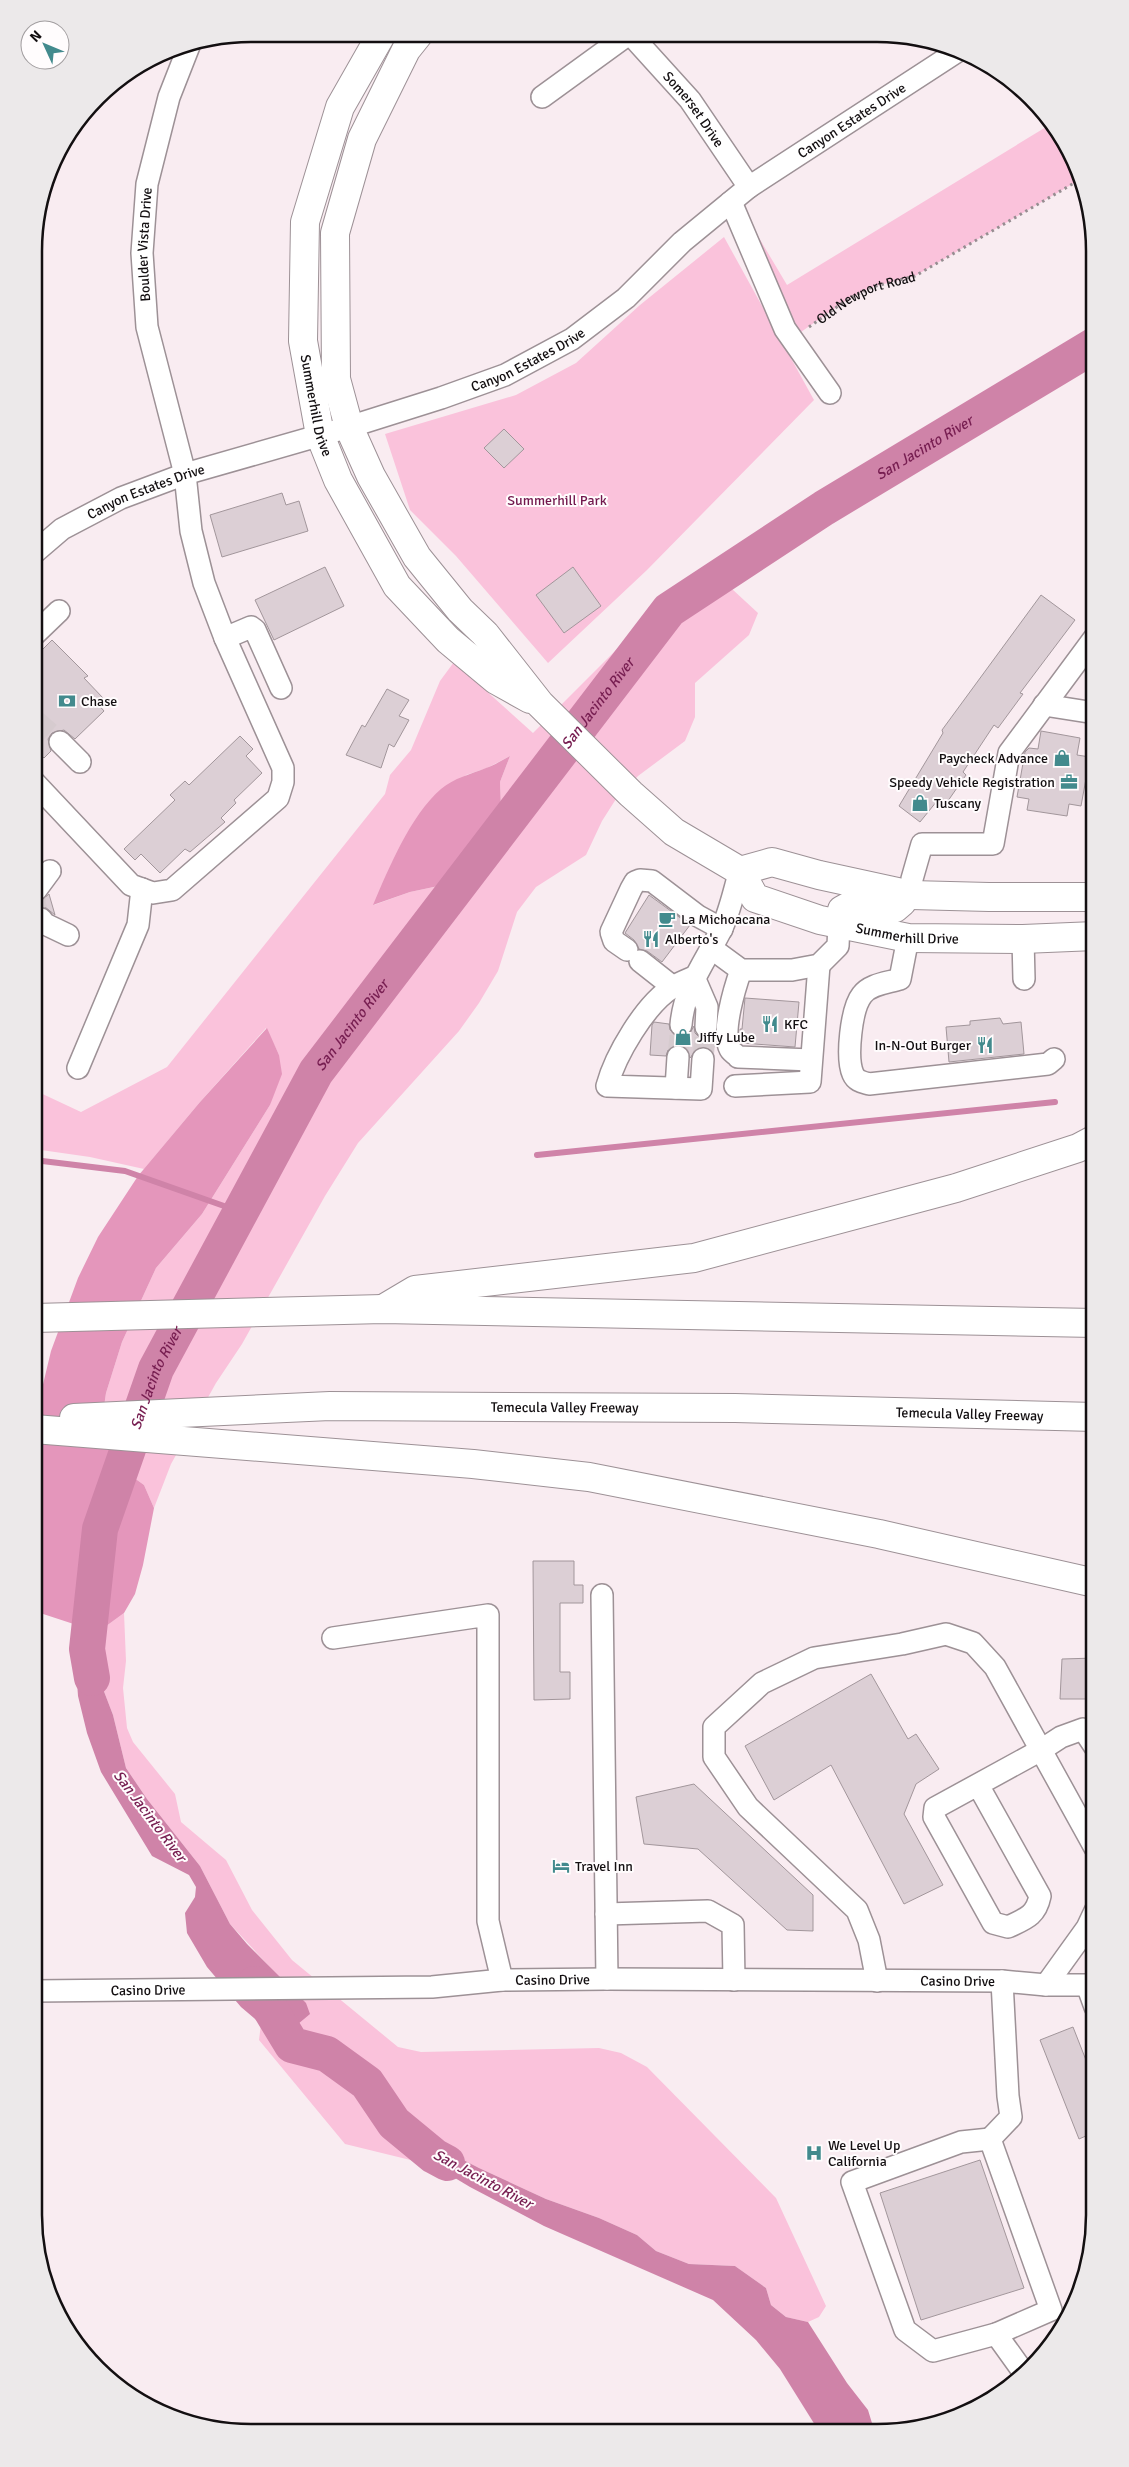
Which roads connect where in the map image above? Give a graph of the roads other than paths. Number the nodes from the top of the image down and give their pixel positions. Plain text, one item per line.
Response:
1 (377, 42) edge
2 (412, 42) edge
3 (618, 42) edge
4 (637, 42) edge
5 (186, 53) edge
6 (951, 56) edge
7 (542, 98) dead end
8 (749, 187) junction
9 (732, 202) junction
10 (830, 393) dead end
11 (349, 427) junction
12 (320, 435) junction
13 (185, 474) junction
14 (42, 546) edge
15 (60, 610) dead end
16 (42, 627) edge
17 (225, 638) junction
18 (1086, 649) edge
19 (281, 688) dead end
20 (540, 704) junction
21 (1044, 705) junction
22 (1086, 712) edge
23 (56, 746) tunnel mouth
24 (76, 765) dead end
25 (42, 790) edge
26 (50, 871) dead end
27 (740, 871) junction
28 (42, 882) edge
29 (142, 889) junction
30 (911, 895) junction
31 (1086, 897) edge
32 (42, 920) edge
33 (839, 924) junction
34 (722, 929) junction
35 (68, 935) dead end
36 (1086, 936) edge
37 (908, 938) junction
38 (1023, 939) junction
39 (711, 948) junction
40 (819, 965) junction
41 (741, 970) junction
42 (694, 977) junction
43 (1024, 979) dead end
44 (673, 987) junction
45 (693, 1026) tunnel mouth
46 (691, 1058) tunnel mouth
47 (811, 1060) junction
48 (1054, 1060) dead end
49 (78, 1068) dead end
50 (735, 1086) dead end
51 (1086, 1144) edge
52 (384, 1309) junction
53 (42, 1318) edge
54 (1086, 1323) edge
55 (1086, 1417) edge
56 (42, 1420) edge
57 (42, 1430) edge
58 (1086, 1581) edge
59 (602, 1595) dead end
60 (333, 1638) dead end
61 (1086, 1733) edge
62 (1041, 1750) junction
63 (978, 1785) junction
64 (1086, 1818) edge
65 (606, 1914) junction
66 (1086, 1929) edge
67 (607, 1979) junction
68 (502, 1980) junction
69 (734, 1980) junction
70 (1002, 1981) junction
71 (877, 1982) junction
72 (1046, 1985) junction
73 (1086, 1985) edge
74 (42, 1991) edge
75 (990, 2138) junction
76 (996, 2334) junction
77 (1020, 2368) edge

1 - 12 main road, Summerhill Drive
2 - 11 main road, Summerhill Drive
3 - 7 street
4 - 8 street, Somerset Drive
5 - 13 street, Boulder Vista Drive
6 - 8 street, Canyon Estates Drive
8 - 9 street, Canyon Estates Drive
9 - 10 street
9 - 11 street, Canyon Estates Drive
11 - 12 street, Canyon Estates Drive
11 - 20 main road, Summerhill Drive
12 - 13 street, Canyon Estates Drive
12 - 20 main road, Summerhill Drive
13 - 14 street, Canyon Estates Drive
13 - 17 street, Boulder Vista Drive
15 - 16 street
17 - 19 street
17 - 29 street, Boulder Vista Drive
18 - 21 street
20 - 27 main road, Summerhill Drive
21 - 22 street
21 - 30 street
23 - 24 street
25 - 29 street
26 - 28 street
27 - 30 main road
27 - 33 main road, Summerhill Drive
27 - 34 street
29 - 49 street
30 - 31 main road
30 - 33 main road
32 - 35 street
33 - 37 main road, Summerhill Drive
33 - 40 street
34 - 39 street
34 - 44 street
36 - 38 main road, Summerhill Drive
37 - 38 main road, Summerhill Drive
37 - 48 street
38 - 43 street
39 - 41 street
39 - 42 street
40 - 41 street
40 - 47 street
41 - 47 street
42 - 44 street
42 - 45 street
44 - 46 street
47 - 50 street
51 - 52 main road
52 - 53 main road
52 - 54 main road
55 - 56 main road, Temecula Valley Freeway
57 - 58 main road
59 - 65 street
60 - 68 street
61 - 62 street
62 - 63 street
62 - 64 street
62 - 71 street
63 - 63 street
65 - 67 street
65 - 69 street
66 - 72 street
67 - 68 street, Casino Drive
67 - 69 street, Casino Drive
68 - 74 street, Casino Drive
69 - 71 street, Casino Drive
70 - 71 street, Casino Drive
70 - 72 street, Casino Drive
70 - 75 street
72 - 73 street, Casino Drive
75 - 76 street
75 - 76 street
76 - 77 street

